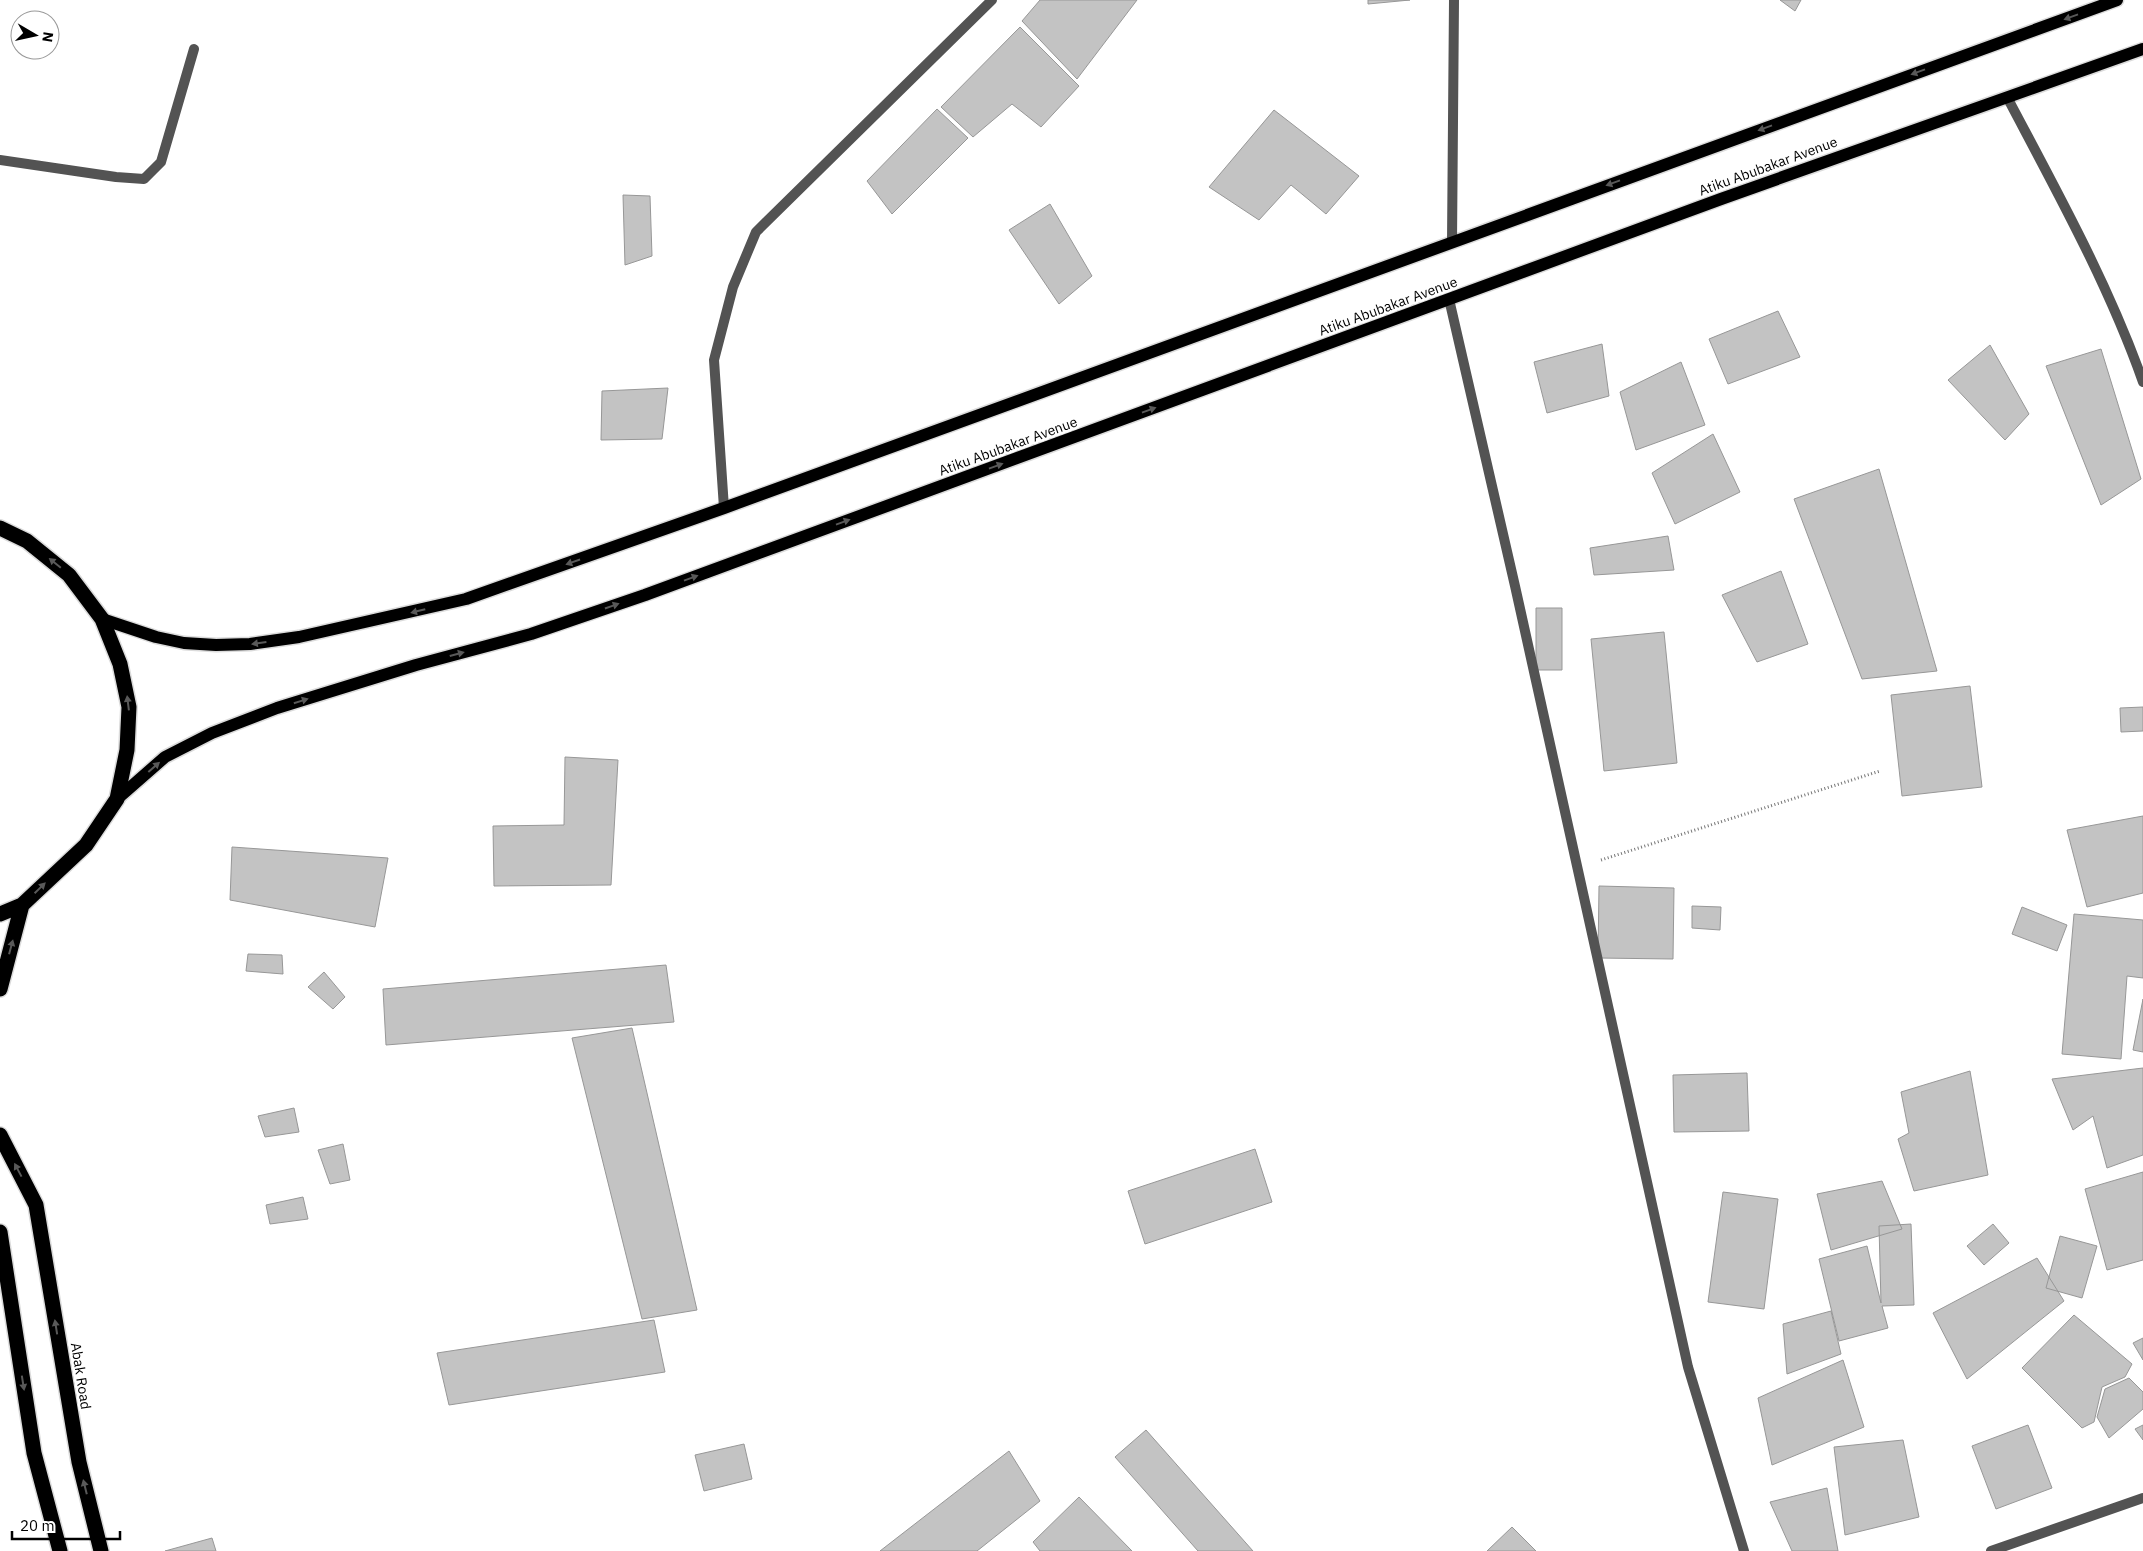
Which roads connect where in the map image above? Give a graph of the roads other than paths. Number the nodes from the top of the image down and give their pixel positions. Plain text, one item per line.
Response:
1 (992, 0) edge
2 (1454, 0) edge
3 (2117, 0) edge
4 (194, 49) dead end
5 (2143, 49) edge
6 (2007, 97) junction
7 (0, 160) edge
8 (1452, 242) junction
9 (1449, 299) junction
10 (2143, 382) edge
11 (724, 508) junction
12 (0, 528) edge
13 (102, 619) junction
14 (117, 799) junction
15 (22, 905) junction
16 (0, 914) edge
17 (0, 990) edge
18 (0, 1135) edge
19 (0, 1232) edge
20 (2143, 1498) edge
21 (60, 1551) edge
22 (101, 1551) edge
23 (1744, 1551) edge
24 (1990, 1551) edge

1 - 11 street
2 - 8 street
3 -> 8 main road
4 - 7 street
5 - 6 main road, Atiku Abubakar Avenue
6 - 9 main road, Atiku Abubakar Avenue
6 - 10 street
8 - 11 main road
14 -> 9 main road, Atiku Abubakar Avenue
9 - 23 street
11 -> 13 main road
13 -> 12 highway
14 -> 13 highway
15 -> 14 highway
15 - 16 highway
17 -> 15 highway
22 -> 18 highway, Abak Road
19 -> 21 highway
20 - 24 street

